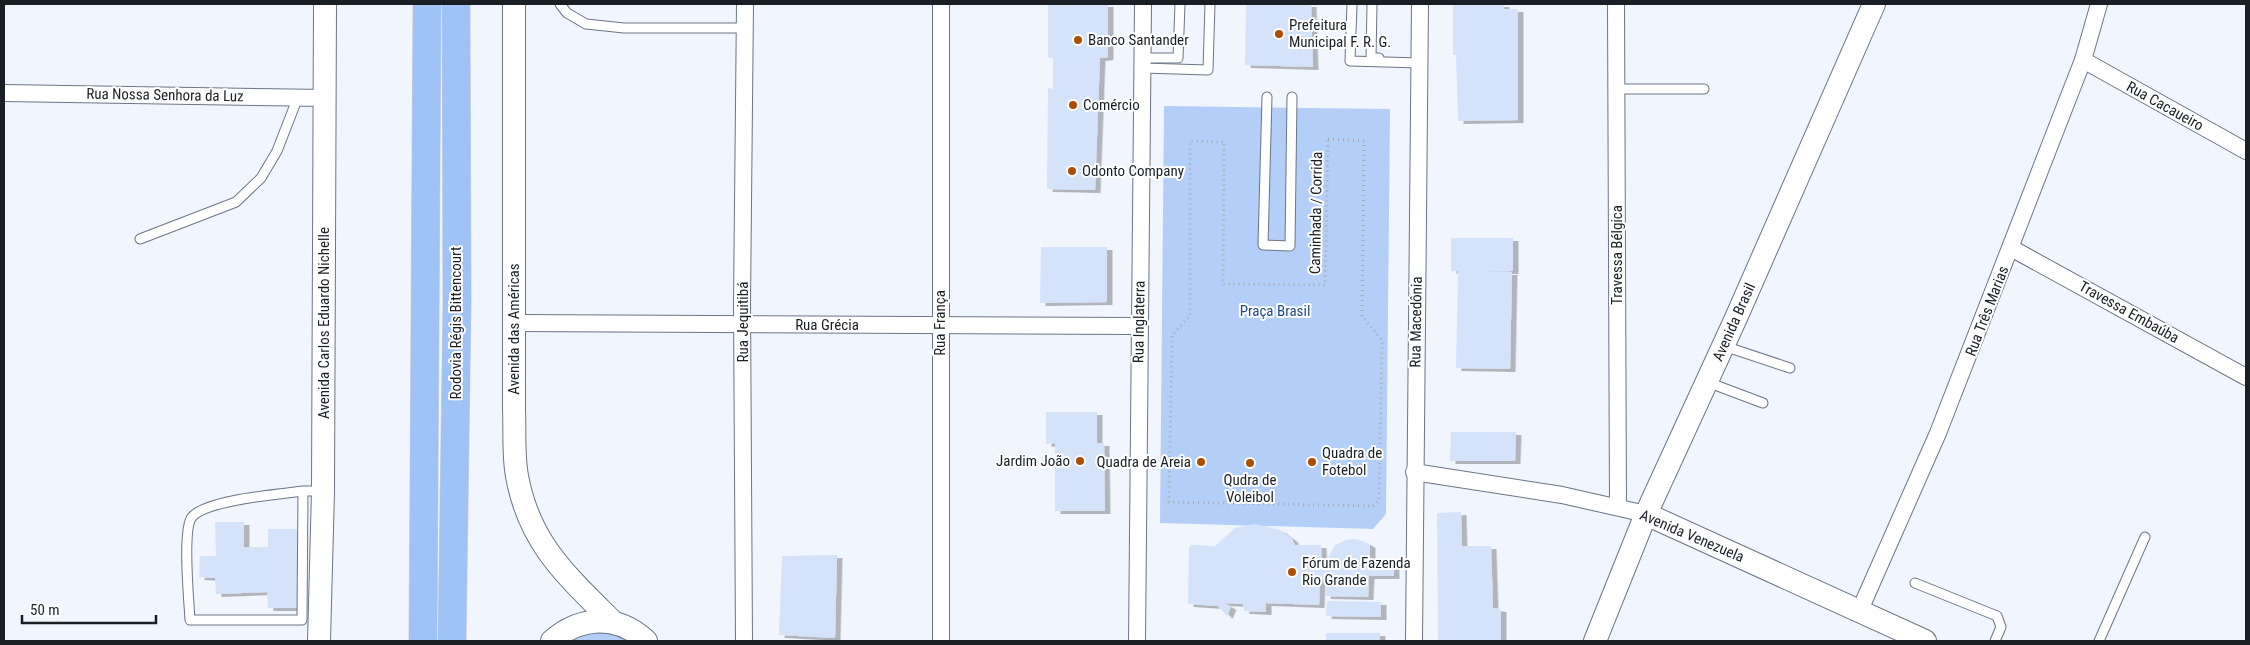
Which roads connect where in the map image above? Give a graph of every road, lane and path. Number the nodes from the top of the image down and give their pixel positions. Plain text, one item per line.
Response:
1 (325, 4) edge
2 (427, 4) edge
3 (456, 4) edge
4 (514, 4) edge
5 (560, 4) edge
6 (745, 4) edge
7 (941, 4) edge
8 (1143, 4) edge
9 (1180, 4) edge
10 (1210, 4) edge
11 (1352, 4) edge
12 (1372, 4) edge
13 (1420, 4) edge
14 (1616, 4) edge
15 (1874, 4) edge
16 (2099, 4) edge
17 (745, 28) junction
18 (2083, 60) junction
19 (1420, 61) junction
20 (1142, 63) junction
21 (1616, 88) junction
22 (1704, 89) dead end
23 (4, 93) edge
24 (298, 97) junction
25 (1267, 97) dead end
26 (1292, 97) dead end
27 (326, 98) junction
28 (2246, 151) edge
29 (140, 239) dead end
30 (2011, 248) junction
31 (514, 323) junction
32 (940, 324) junction
33 (743, 325) junction
34 (1139, 326) junction
35 (1723, 346) junction
36 (1790, 368) dead end
37 (2246, 377) edge
38 (1706, 382) junction
39 (1763, 403) dead end
40 (1414, 472) junction
41 (313, 491) junction
42 (1168, 502) joint
43 (1618, 506) junction
44 (1646, 514) junction
45 (2145, 536) dead end
46 (1915, 583) dead end
47 (1859, 612) junction
48 (612, 621) junction
49 (314, 627) edge
50 (423, 641) edge
51 (452, 641) edge
52 (552, 641) edge
53 (646, 641) edge
54 (744, 641) edge
55 (941, 641) edge
56 (1137, 641) edge
57 (1414, 641) edge
58 (1595, 641) edge
59 (1926, 641) edge
60 (1995, 641) edge
61 (2099, 641) edge

1 - 27 main road, Avenida Carlos Eduardo Nichelle
2 - 50 highway, Rodovia Régis Bittencourt
3 - 51 highway, Rodovia Régis Bittencourt
4 - 31 main road, Avenida das Américas
5 - 17 lane
6 - 17 street, Rua Jequitibá
7 - 32 street, Rua França
8 - 20 street, Rua Inglaterra
9 - 20 lane
10 - 20 lane
11 - 19 lane
12 - 19 lane
13 - 19 street, Rua Macedônia
14 - 21 street, Travessa Bélgica
15 - 35 main road, Avenida Brasil
16 - 18 street, Rua Três Marias
17 - 33 street, Rua Jequitibá
18 - 28 street, Rua Cacaueiro
18 - 30 street, Rua Três Marias
19 - 40 street, Rua Macedônia
20 - 34 street, Rua Inglaterra
21 - 22 lane
21 - 43 street, Travessa Bélgica
23 - 24 street, Rua Nossa Senhora da Luz
24 - 27 street, Rua Nossa Senhora da Luz
24 - 29 lane
25 - 26 lane
27 - 41 main road, Avenida Carlos Eduardo Nichelle
30 - 37 street, Travessa Embaúba
30 - 47 street, Rua Três Marias
31 - 33 street, Rua Grécia
31 - 48 main road, Avenida das Américas
32 - 33 street, Rua Grécia
32 - 34 street, Rua Grécia
32 - 55 street, Rua França
33 - 54 street, Rua Jequitibá
34 - 56 street, Rua Inglaterra
35 - 36 lane
35 - 38 main road, Avenida Brasil
38 - 39 lane
38 - 44 main road, Avenida Brasil
40 - 43 street, Avenida Venezuela
40 - 57 street, Rua Macedônia
41 - 49 main road, Avenida Carlos Eduardo Nichelle
41 - 49 lane
42 - 42 path, Caminhada / Corrida
43 - 44 street, Avenida Venezuela
44 - 47 main road, Avenida Venezuela
44 - 58 main road, Avenida Brasil
45 - 61 lane
46 - 60 lane
47 - 59 main road, Avenida Venezuela
48 - 52 main road
48 - 53 main road

